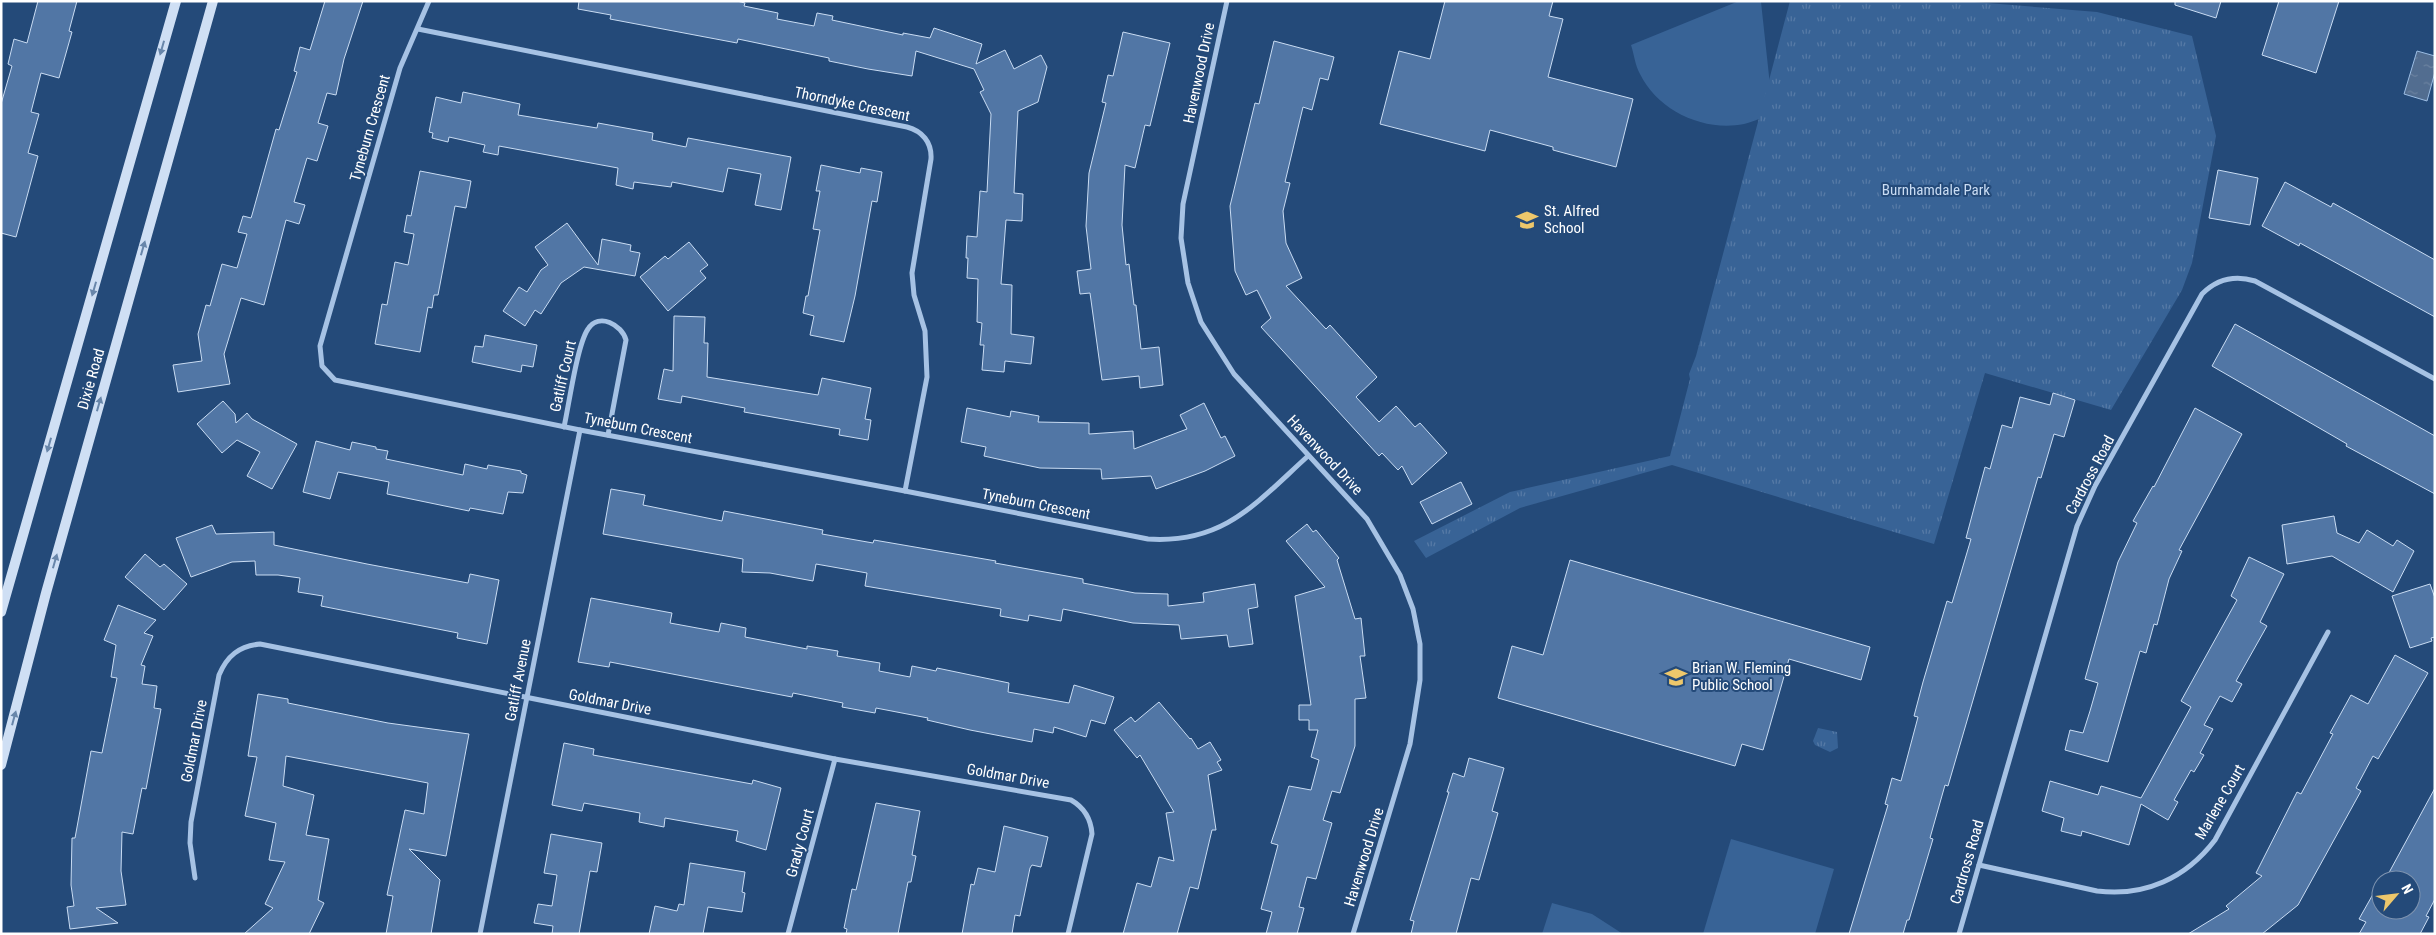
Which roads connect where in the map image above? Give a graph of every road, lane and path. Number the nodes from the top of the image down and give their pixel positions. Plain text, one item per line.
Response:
1 (176, 1) edge
2 (213, 1) edge
3 (429, 1) edge
4 (1227, 1) edge
5 (418, 28) junction
6 (2435, 379) edge
7 (564, 427) junction
8 (580, 430) junction
9 (608, 435) junction
10 (1308, 456) junction
11 (906, 491) junction
12 (1, 612) edge
13 (2328, 632) dead end
14 (526, 698) junction
15 (836, 759) junction
16 (1, 765) edge
17 (1979, 865) junction
18 (195, 878) dead end
19 (480, 934) edge
20 (788, 934) edge
21 (1068, 934) edge
22 (1353, 934) edge
23 (1959, 934) edge

1 -> 12 main road, Dixie Road
16 -> 2 main road, Dixie Road
3 - 5 street, Tyneburn Crescent
4 - 10 street, Havenwood Drive
5 - 7 street, Tyneburn Crescent
5 - 11 street, Thorndyke Crescent
6 - 17 street, Cardross Road
7 - 8 street, Tyneburn Crescent
7 - 9 street, Gatliff Court
8 - 9 street, Tyneburn Crescent
8 - 14 street, Gatliff Avenue
9 - 11 street, Tyneburn Crescent
10 - 11 street, Tyneburn Crescent
10 - 22 street, Havenwood Drive
13 - 17 street, Marlene Court
14 - 15 street, Goldmar Drive
14 - 18 street, Goldmar Drive
14 - 19 street, Gatliff Avenue
15 - 20 street, Grady Court
15 - 21 street, Goldmar Drive
17 - 23 street, Cardross Road

